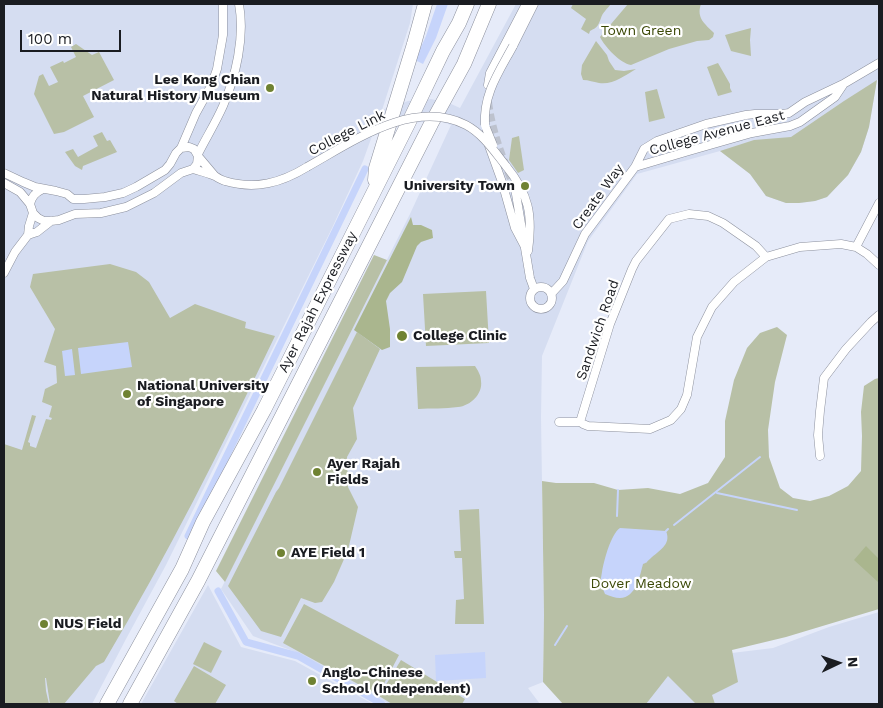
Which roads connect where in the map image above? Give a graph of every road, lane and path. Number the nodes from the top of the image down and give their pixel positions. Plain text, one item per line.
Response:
1 (223, 4) edge
2 (239, 4) edge
3 (424, 4) edge
4 (459, 4) edge
5 (467, 4) edge
6 (489, 4) edge
7 (500, 4) edge
8 (526, 4) edge
9 (534, 4) edge
10 (443, 51) junction
11 (879, 63) edge
12 (464, 64) junction
13 (845, 83) junction
14 (488, 85) dead end
15 (489, 145) junction
16 (178, 150) junction
17 (200, 157) junction
18 (506, 166) junction
19 (635, 168) junction
20 (190, 170) junction
21 (4, 173) edge
22 (214, 175) junction
23 (4, 184) edge
24 (376, 186) junction
25 (514, 188) tunnel mouth
26 (43, 189) junction
27 (72, 198) junction
28 (879, 203) edge
29 (30, 204) junction
30 (33, 213) junction
31 (511, 214) joint
32 (68, 216) junction
33 (51, 221) junction
34 (28, 235) junction
35 (525, 246) junction
36 (856, 247) junction
37 (766, 257) junction
38 (527, 260) junction
39 (879, 266) edge
40 (4, 273) edge
41 (534, 289) junction
42 (551, 294) junction
43 (879, 315) edge
44 (559, 422) dead end
45 (580, 422) junction
46 (820, 456) dead end
47 (107, 704) edge
48 (130, 704) edge

1 - 16 street
2 - 17 street
3 - 24 highway
4 - 10 highway
5 - 10 highway, Ayer Rajah Expressway
6 - 12 highway, Ayer Rajah Expressway
7 - 12 highway
8 - 14 street
9 - 18 street, bridge
10 - 24 highway, Ayer Rajah Expressway
11 - 13 street, College Avenue East
12 - 48 highway, Ayer Rajah Expressway
13 - 19 street, College Avenue East
13 - 19 street, College Avenue East
15 - 18 street, College Link, bridge
15 - 22 street, College Link, bridge
15 - 31 street, College Link
16 - 17 street
16 - 20 street
16 - 27 street
17 - 20 street
17 - 22 street
18 - 38 street, College Link
19 - 42 street, Create Way
20 - 22 street, College Link
20 - 32 street
21 - 26 street
23 - 29 street
24 - 47 highway, Ayer Rajah Expressway
25 - 35 street, Create Way
26 - 27 street
26 - 29 street
27 - 32 street
28 - 36 street
29 - 30 street
30 - 33 street
30 - 34 street
31 - 35 street, Create Way
32 - 33 street
33 - 34 street
34 - 40 street
35 - 38 street, Create Way
36 - 37 street
36 - 39 street
37 - 45 street
37 - 45 street, Sandwich Road
38 - 41 street, Create Way
41 - 42 street
41 - 42 street, Create Way
43 - 46 street
44 - 45 street

